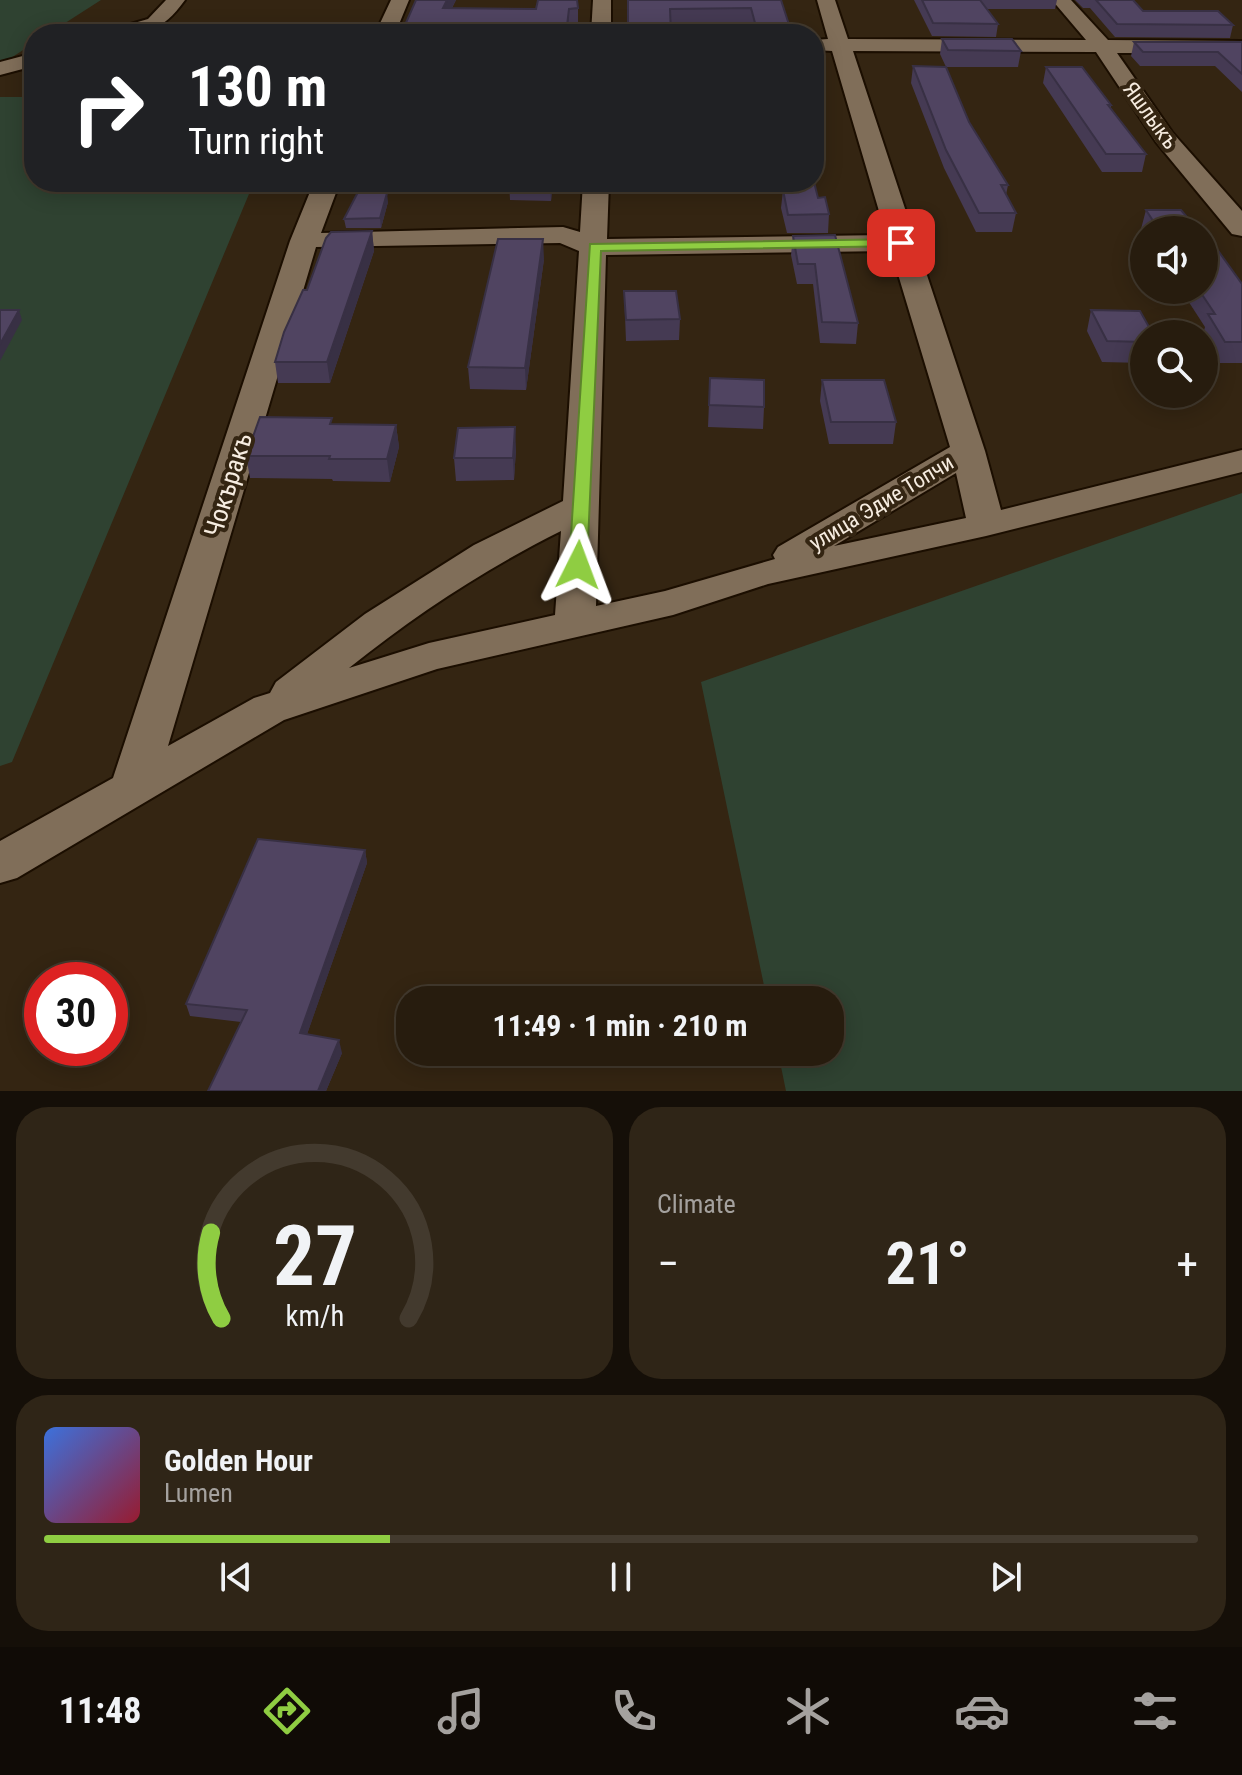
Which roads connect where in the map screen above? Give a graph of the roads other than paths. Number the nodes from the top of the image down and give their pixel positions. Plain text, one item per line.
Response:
1 (176, 0) edge
2 (400, 0) edge
3 (602, 0) edge
4 (826, 0) edge
5 (1061, 0) edge
6 (152, 24) edge
7 (389, 24) edge
8 (601, 24) edge
9 (827, 44) edge
10 (1103, 47) junction
11 (1242, 47) edge
12 (24, 62) edge
13 (0, 69) edge
14 (323, 192) edge
15 (596, 192) edge
16 (1242, 228) edge
17 (304, 241) junction
18 (901, 243) junction
19 (594, 247) junction
20 (968, 451) junction
21 (1242, 461) edge
22 (581, 506) junction
23 (986, 525) junction
24 (759, 574) junction
25 (575, 625) junction
26 (269, 709) junction
27 (132, 789) junction
28 (0, 864) edge

1 - 6 street
2 - 7 street
3 - 8 street
4 - 9 street, улица Эдие Топчи
5 - 10 street, Яшлыкъ
9 - 10 street
9 - 18 street, улица Эдие Топчи
10 - 11 street
10 - 16 street, Яшлыкъ
12 - 13 street
14 - 17 street, Чокъракъ
15 - 19 street
17 - 19 street
17 - 27 street, Чокъракъ
18 - 19 street
18 - 20 street, улица Эдие Топчи
19 - 22 street
20 - 23 street
20 - 24 street, улица Эдие Топчи
21 - 23 street
22 - 25 street
22 - 26 street
23 - 24 street
24 - 25 street
25 - 26 street
26 - 27 street
27 - 28 street

